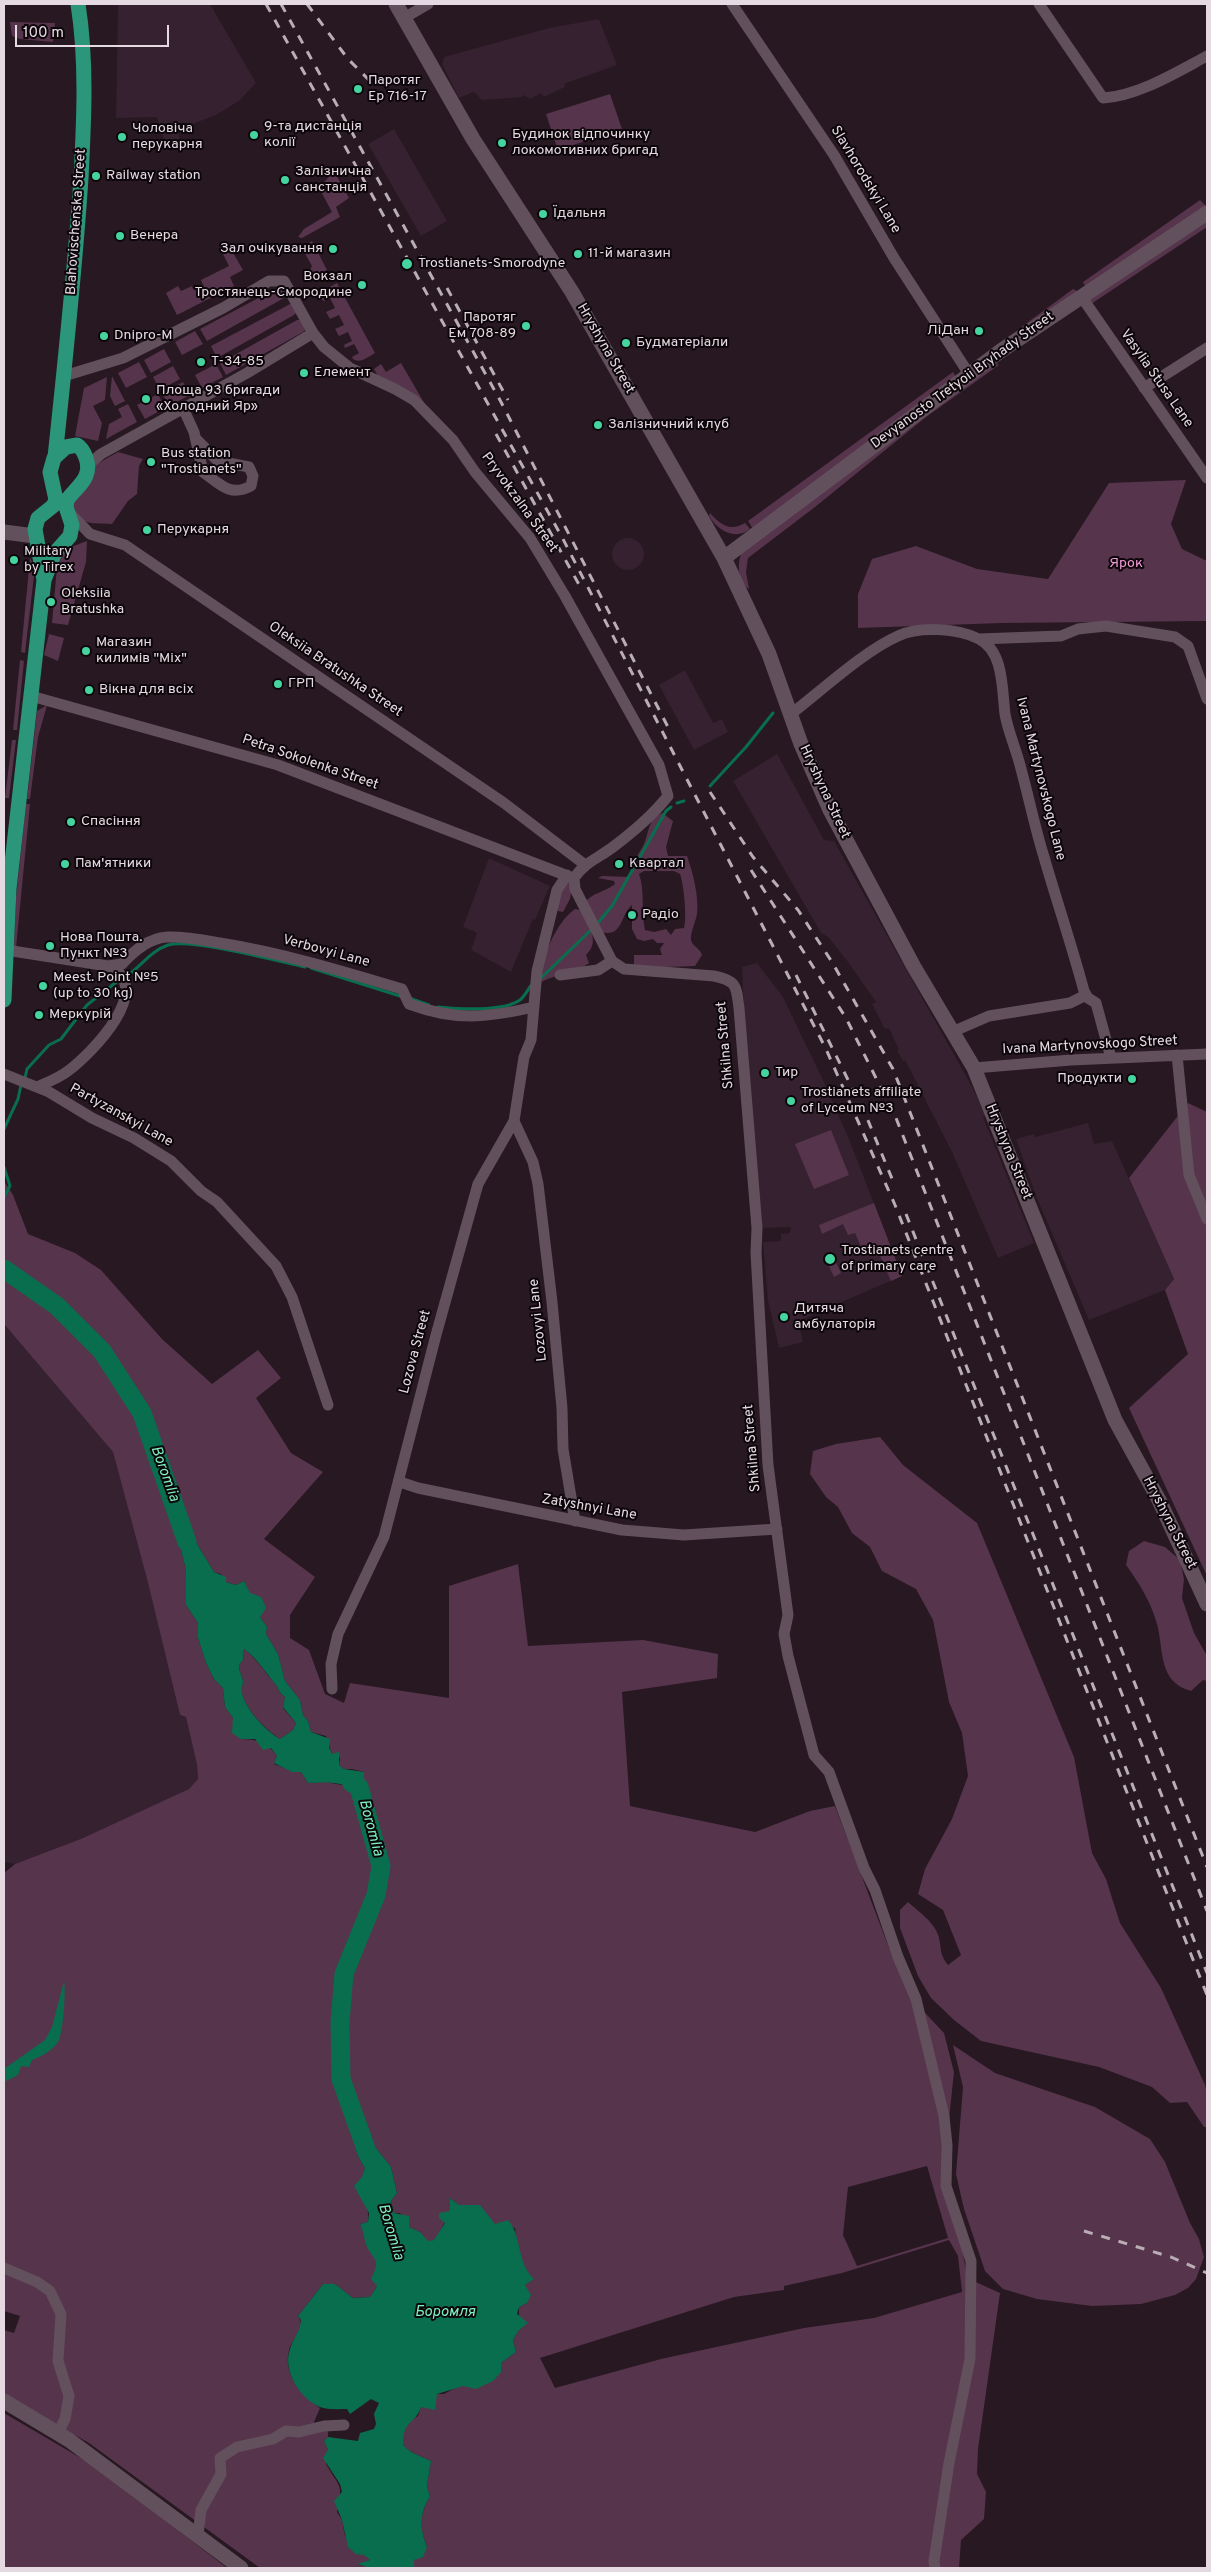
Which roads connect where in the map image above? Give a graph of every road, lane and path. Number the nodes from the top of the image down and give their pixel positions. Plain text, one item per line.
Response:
1 (78, 4) edge
2 (396, 4) edge
3 (428, 4) edge
4 (732, 4) edge
5 (1039, 4) edge
6 (404, 18) junction
7 (1207, 56) edge
8 (1207, 213) edge
9 (1081, 296) junction
10 (313, 333) junction
11 (1207, 348) edge
12 (969, 374) junction
13 (64, 376) junction
14 (1144, 388) junction
15 (183, 408) junction
16 (59, 421) junction
17 (197, 440) junction
18 (74, 446) junction
19 (101, 454) junction
20 (88, 466) junction
21 (1207, 478) edge
22 (61, 501) junction
23 (4, 532) edge
24 (90, 534) junction
25 (35, 536) junction
26 (69, 538) junction
27 (47, 553) junction
28 (724, 558) junction
29 (980, 639) junction
30 (31, 696) junction
31 (1207, 699) edge
32 (791, 714) junction
33 (584, 864) junction
34 (570, 877) junction
35 (6, 950) junction
36 (612, 961) junction
37 (108, 966) junction
38 (560, 975) dead end
39 (1086, 995) junction
40 (4, 1000) edge
41 (534, 1007) junction
42 (952, 1032) junction
43 (1207, 1054) edge
44 (1177, 1056) junction
45 (1111, 1058) junction
46 (974, 1068) junction
47 (4, 1074) edge
48 (37, 1087) junction
49 (514, 1121) junction
50 (1207, 1219) edge
51 (328, 1405) dead end
52 (400, 1482) junction
53 (575, 1521) junction
54 (777, 1529) junction
55 (1207, 1604) edge
56 (332, 1689) dead end
57 (4, 2268) edge
58 (4, 2402) edge
59 (344, 2425) dead end
60 (58, 2433) junction
61 (198, 2535) junction
62 (241, 2568) edge
63 (935, 2568) edge

1 - 13 main road, Blahovischenska Street
2 - 6 street, Hryshyna Street
3 - 6 street
4 - 12 street, Slavhorodskyi Lane
5 - 7 street
6 - 28 street, Hryshyna Street
8 - 9 street, Devyanosto Tretyoii Bryhady Street
9 - 12 street, Devyanosto Tretyoii Bryhady Street
9 - 14 street, Vasylia Stusa Lane
10 - 13 street, Pryvokzalna Street
10 - 15 street
10 - 33 street, Pryvokzalna Street
11 - 14 street
12 - 28 street, Devyanosto Tretyoii Bryhady Street
13 - 16 main road, Blahovischenska Street
14 - 21 street, Vasylia Stusa Lane
15 - 17 street
15 - 19 street
16 - 18 main road, Blahovischenska Street
16 - 18 main road
17 - 17 street
18 - 19 street
18 - 20 main road, Blahovischenska Street
18 - 22 main road
19 - 20 street
20 - 22 main road
22 - 24 street, Oleksiia Bratushka Street
22 - 25 main road
22 - 26 main road
23 - 25 street
24 - 26 street
24 - 33 street, Oleksiia Bratushka Street
25 - 27 main road
26 - 27 main road
27 - 30 main road
28 - 32 street, Hryshyna Street
29 - 31 street
29 - 32 street
29 - 39 street, Ivana Martynovskogo Lane
30 - 34 street, Petra Sokolenka Street
30 - 35 main road
32 - 42 street, Hryshyna Street
33 - 34 street, Lozova Street
34 - 36 street
34 - 41 street, Lozova Street
35 - 37 street
35 - 40 main road
36 - 38 street
36 - 54 street, Shkilna Street
37 - 41 street, Verbovyi Lane
37 - 48 street
39 - 42 street
39 - 45 street, Ivana Martynovskogo Lane
41 - 49 street, Lozova Street
42 - 46 street, Hryshyna Street
43 - 44 street, Ivana Martynovskogo Street
44 - 45 street, Ivana Martynovskogo Street
44 - 50 street
45 - 46 street, Ivana Martynovskogo Street
46 - 55 street, Hryshyna Street
47 - 48 street, Partyzanskyi Lane
48 - 51 street, Partyzanskyi Lane
49 - 52 street, Lozova Street
49 - 53 street, Lozovyi Lane
52 - 53 street, Zatyshnyi Lane
52 - 56 street, Lozova Street
53 - 54 street, Zatyshnyi Lane
54 - 63 street, Shkilna Street
57 - 60 street
58 - 60 street
59 - 61 street
60 - 61 street
61 - 62 street

